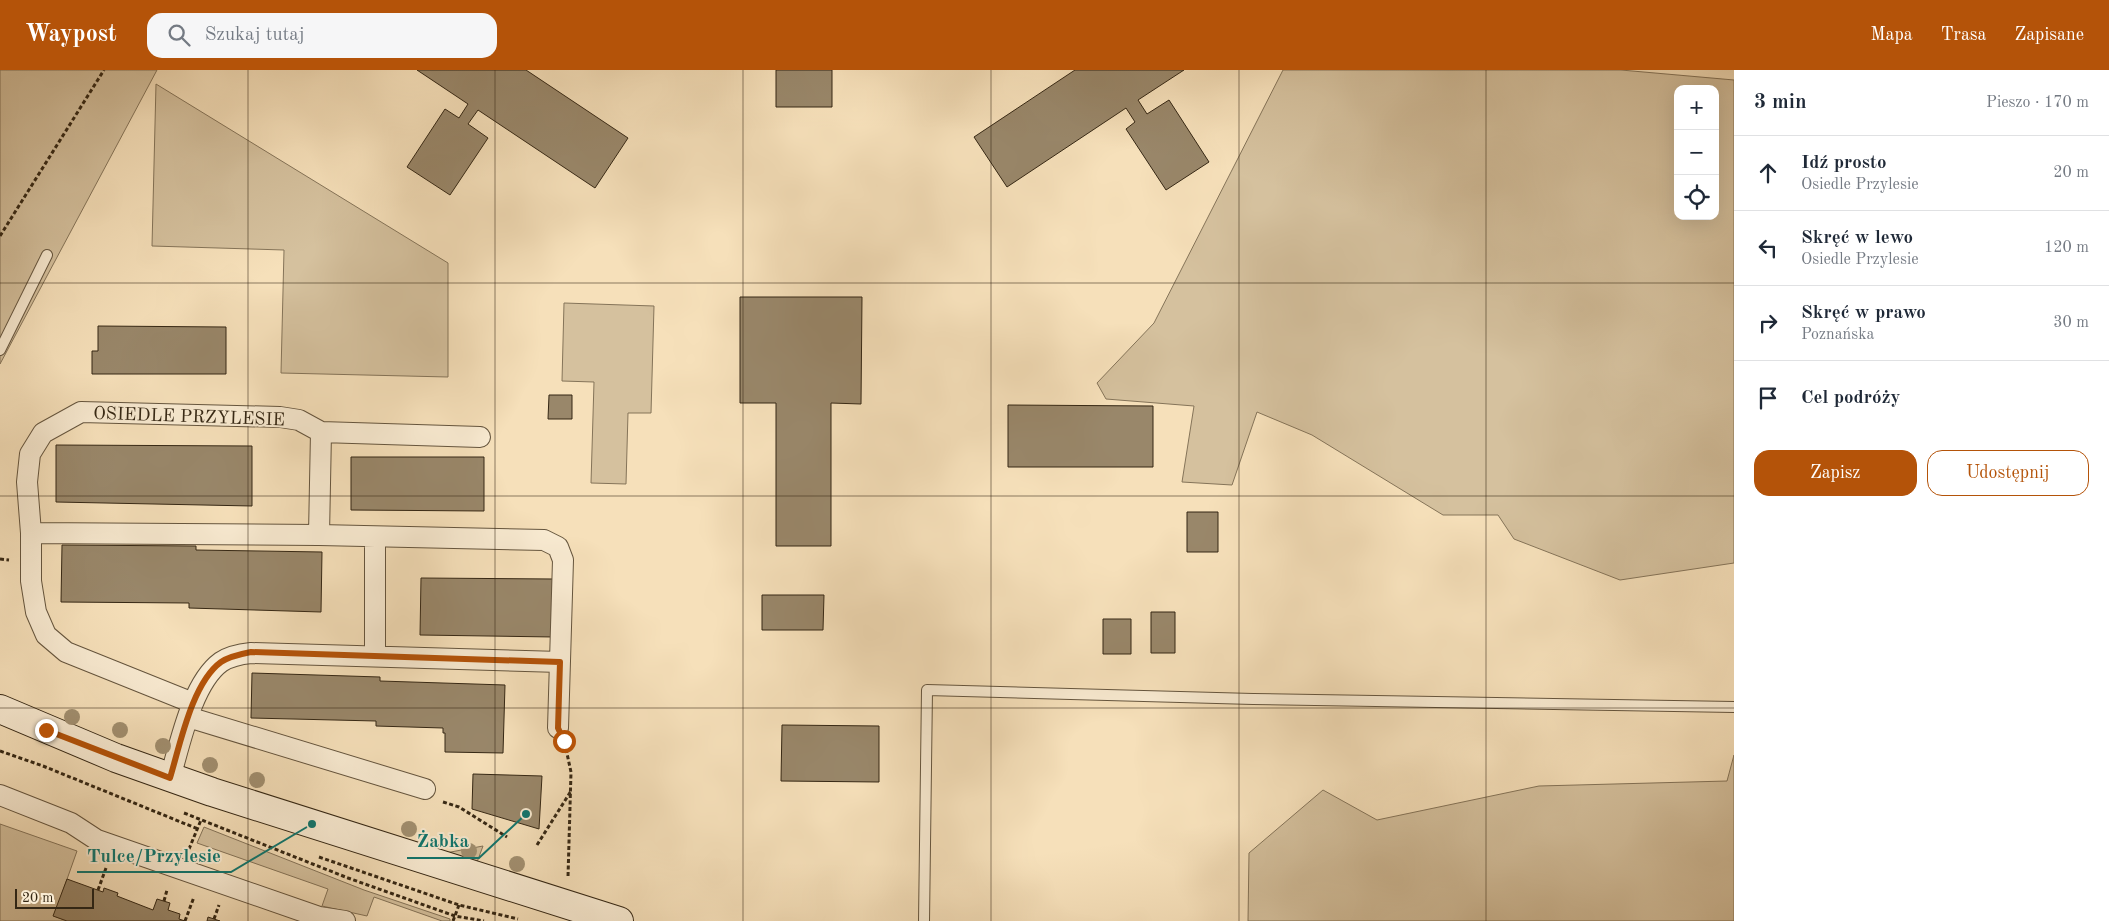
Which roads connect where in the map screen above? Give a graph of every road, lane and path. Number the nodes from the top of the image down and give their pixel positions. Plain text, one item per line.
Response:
1 (104, 70) edge
2 (0, 236) edge
3 (47, 255) dead end
4 (0, 350) edge
5 (321, 432) junction
6 (480, 437) dead end
7 (31, 533) junction
8 (319, 535) junction
9 (375, 537) junction
10 (375, 656) junction
11 (560, 662) junction
12 (1734, 707) edge
13 (0, 709) edge
14 (190, 710) junction
15 (558, 728) joint
16 (0, 751) edge
17 (170, 778) junction
18 (425, 789) joint
19 (571, 791) junction
20 (212, 792) junction
21 (0, 795) edge
22 (175, 810) dead end
23 (201, 820) junction
24 (198, 829) junction
25 (507, 837) dead end
26 (537, 845) dead end
27 (106, 866) dead end
28 (178, 868) junction
29 (197, 889) dead end
30 (98, 890) dead end
31 (565, 904) junction
32 (459, 905) dead end
33 (455, 916) junction
34 (185, 921) edge
35 (345, 921) edge
36 (453, 921) edge
37 (484, 921) edge
38 (619, 921) edge
39 (924, 921) edge

1 - 2 path
3 - 4 lane
5 - 6 street, OSIEDLE PRZYLESIE
5 - 7 street, OSIEDLE PRZYLESIE
5 - 8 street
7 - 8 street
7 - 14 street, OSIEDLE PRZYLESIE
8 - 9 street
9 - 10 street
9 - 11 street
10 - 11 street
10 - 14 street
11 - 15 street
12 - 39 lane
13 - 17 street
14 - 17 street
14 - 18 street, OSIEDLE PRZYLESIE
15 - 19 path
16 - 24 path
17 - 20 street
18 - 25 path
19 - 26 path
19 - 31 path
20 - 23 path
20 - 31 street
21 - 28 street
22 - 23 path
23 - 24 path
23 - 33 path
24 - 28 path
27 - 30 path
28 - 35 street
29 - 34 path
31 - 38 street
32 - 33 path
33 - 36 path
33 - 37 path

